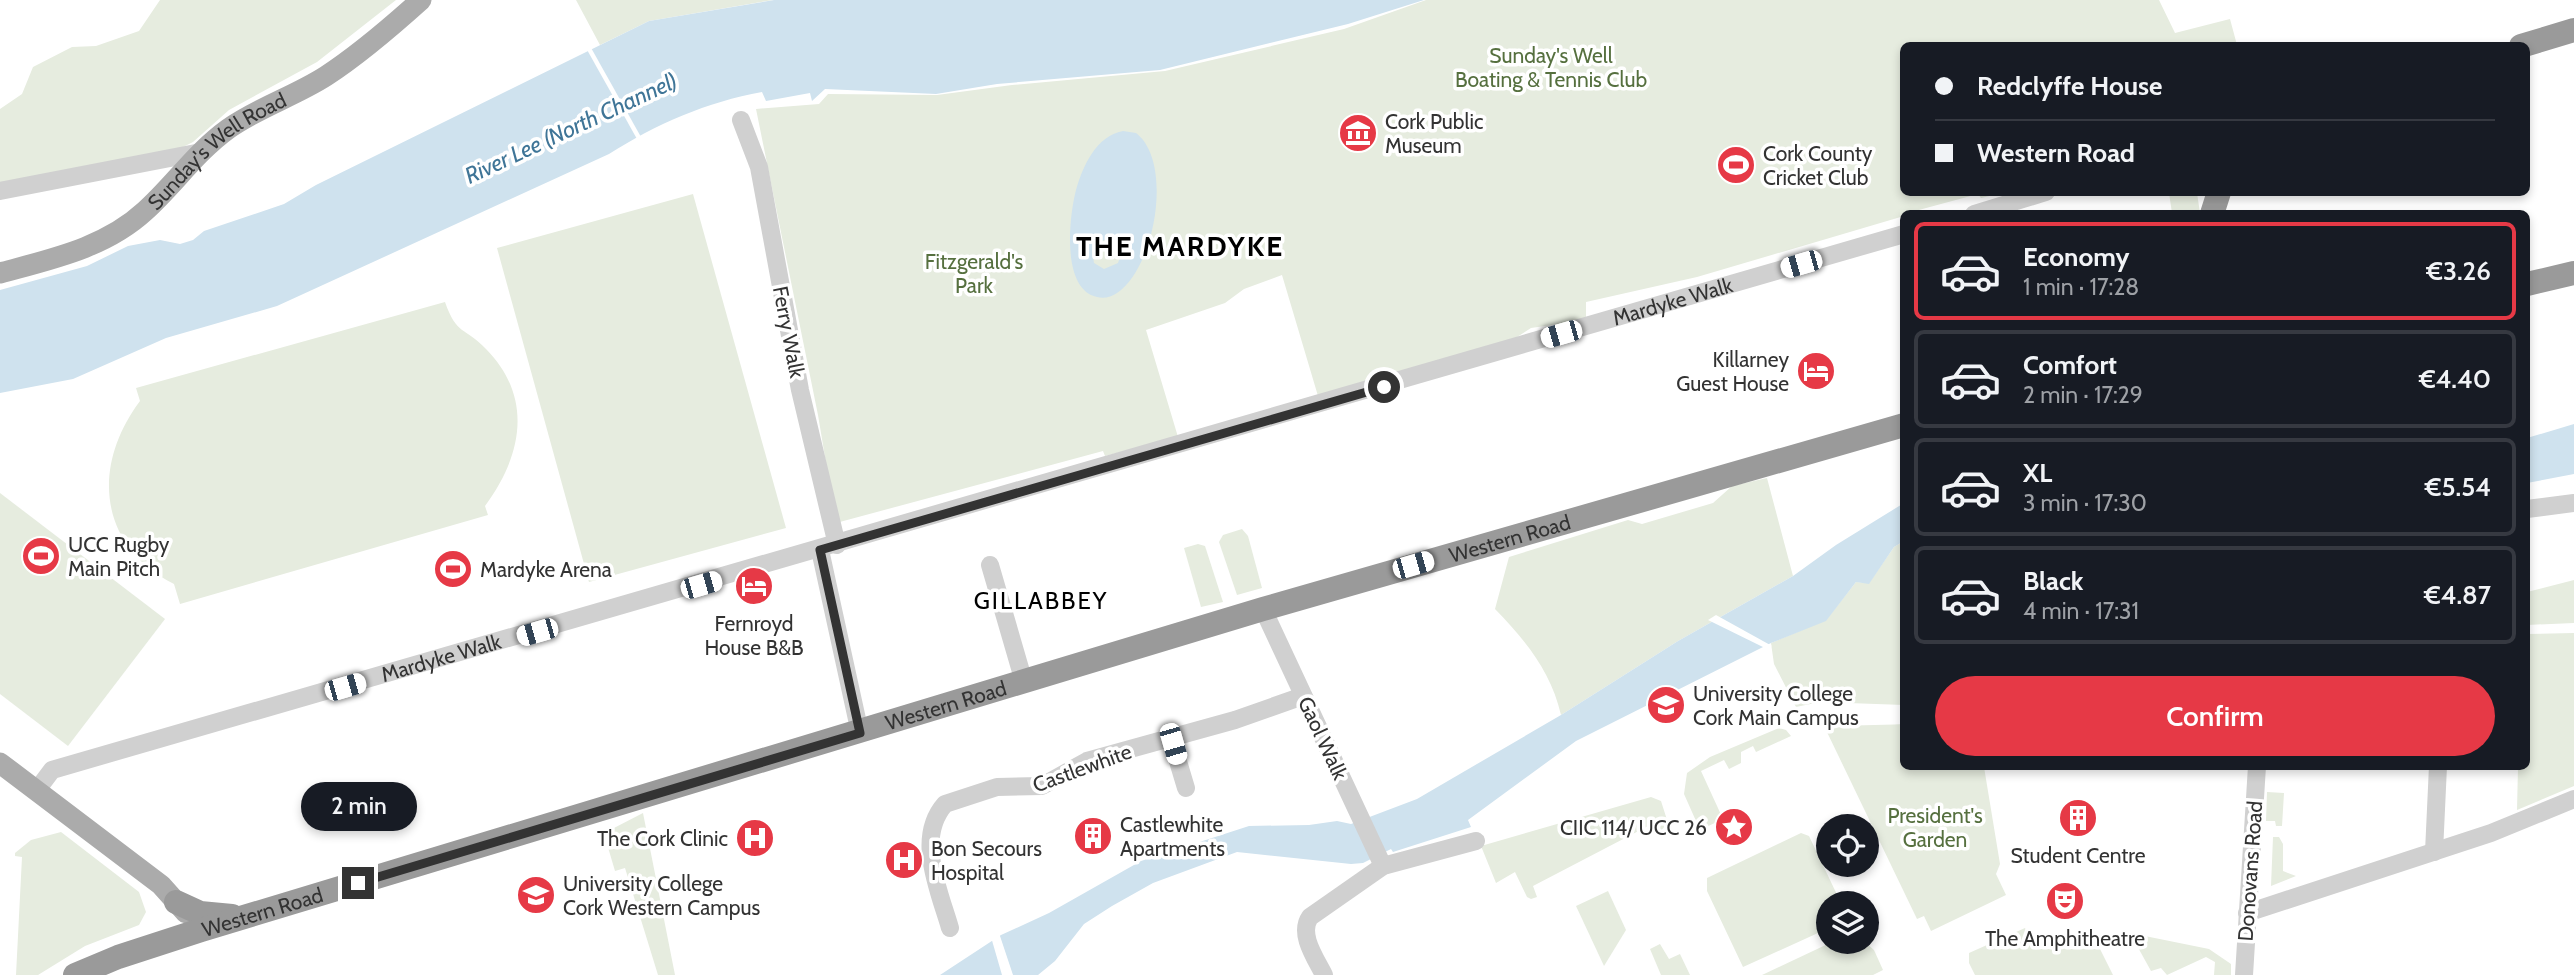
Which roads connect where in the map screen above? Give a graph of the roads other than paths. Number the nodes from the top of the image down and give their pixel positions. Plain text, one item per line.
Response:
1 (421, 0) edge
2 (2574, 30) edge
3 (2530, 43) edge
4 (741, 120) dead end
5 (201, 152) junction
6 (0, 191) edge
7 (2033, 196) edge
8 (1987, 210) edge
9 (1900, 235) edge
10 (2574, 272) edge
11 (0, 273) edge
12 (2530, 283) edge
13 (1900, 426) edge
14 (2574, 503) edge
15 (2530, 509) edge
16 (828, 548) junction
17 (990, 565) dead end
18 (1263, 609) junction
19 (1024, 682) junction
20 (1303, 696) junction
21 (860, 733) junction
22 (1171, 738) junction
23 (0, 763) edge
24 (2257, 770) edge
25 (2438, 770) edge
26 (1186, 788) dead end
27 (37, 790) junction
28 (2574, 799) edge
29 (1476, 841) dead end
30 (2434, 852) junction
31 (1380, 861) junction
32 (176, 902) junction
33 (2247, 913) junction
34 (243, 917) junction
35 (950, 928) dead end
36 (201, 930) junction
37 (150, 945) junction
38 (75, 975) edge
39 (1324, 975) edge
40 (2244, 975) edge

1 - 5 main road, Sunday's Well Road
2 - 3 highway
4 - 16 street, Ferry Walk
5 - 6 street
5 - 11 main road, Sunday's Well Road
7 - 8 street
9 - 16 street, Mardyke Walk
10 - 12 highway
13 - 18 highway, Western Road
14 - 15 street
16 - 21 street, Ferry Walk
16 - 27 street, Mardyke Walk
17 - 19 street
18 - 19 highway, Western Road
18 - 20 street, Gaol Walk
19 - 21 highway, Western Road
20 - 22 street, Castlewhite
20 - 31 street, Gaol Walk
21 - 34 highway, Western Road
22 - 26 street
22 - 35 street, Castlewhite
23 - 27 main road, Western Road
24 - 33 street, Donovans Road
25 - 30 street
27 - 32 main road, Western Road
28 - 30 street
29 - 31 street
30 - 33 street
31 - 39 street
32 - 34 highway
32 - 36 main road, Western Road
32 - 37 main road
33 - 40 street, Donovans Road
34 - 36 highway, Western Road
36 - 37 highway
37 - 38 highway

